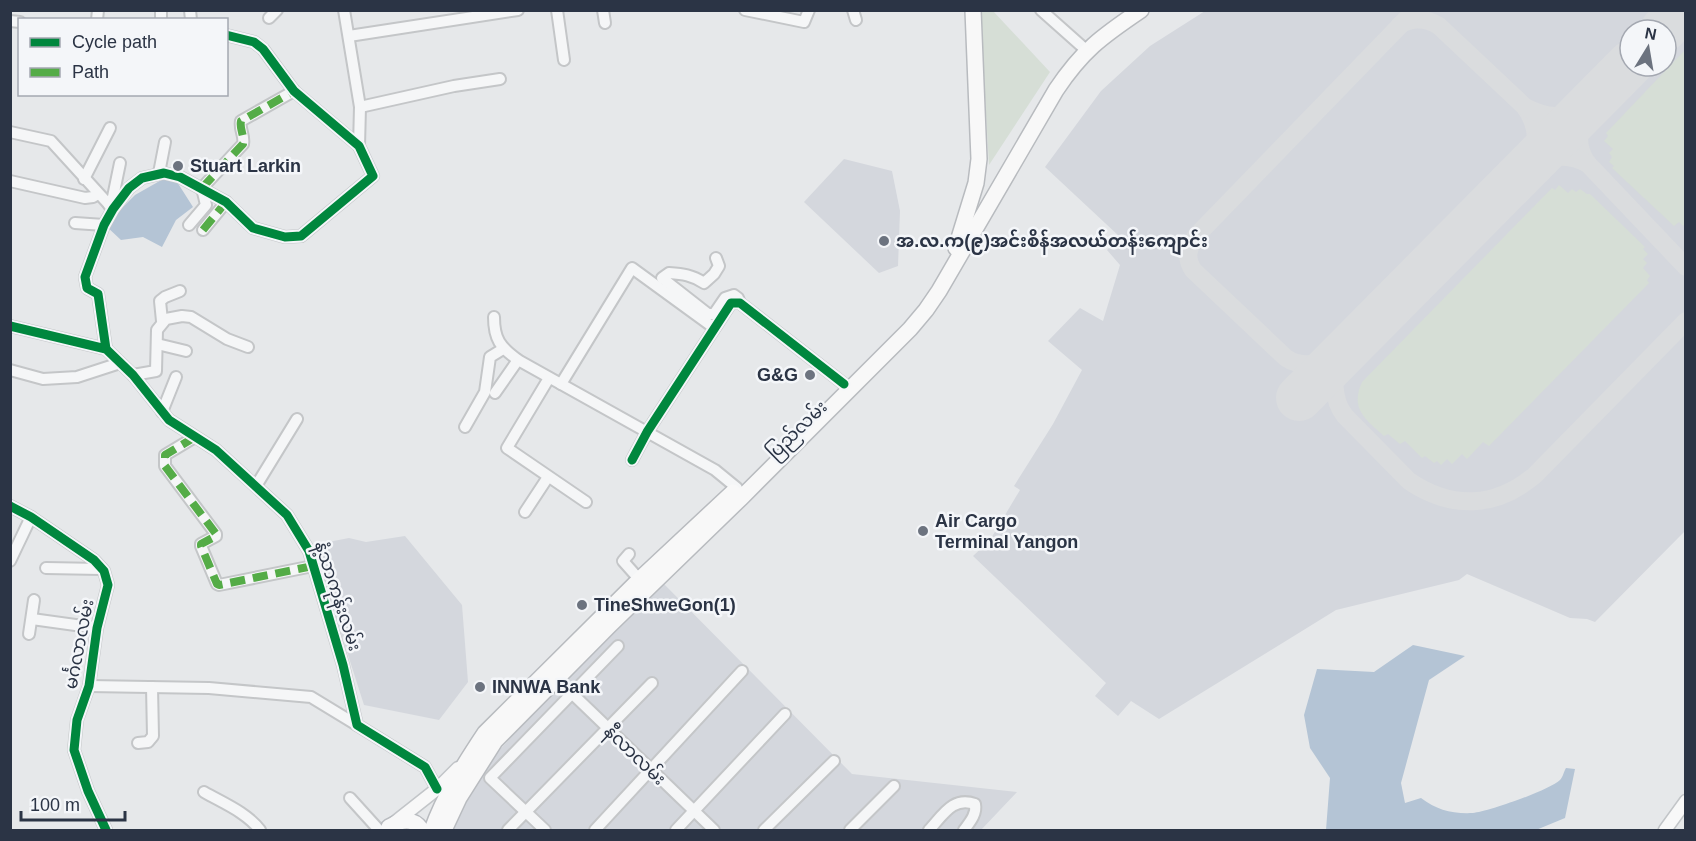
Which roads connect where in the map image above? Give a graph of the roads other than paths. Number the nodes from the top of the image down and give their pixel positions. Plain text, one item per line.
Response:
1 (344, 10) edge
2 (518, 10) edge
3 (557, 10) edge
4 (603, 10) edge
5 (745, 10) edge
6 (809, 10) edge
7 (973, 10) edge
8 (1041, 10) edge
9 (1123, 10) edge
10 (1141, 10) edge
11 (498, 12) edge
12 (605, 23) dead end
13 (228, 36) edge
14 (349, 36) junction
15 (1082, 47) junction
16 (564, 60) dead end
17 (500, 79) dead end
18 (294, 91) junction
19 (360, 107) junction
20 (110, 128) dead end
21 (10, 132) edge
22 (165, 141) dead end
23 (359, 146) junction
24 (120, 163) dead end
25 (159, 173) junction
26 (84, 180) junction
27 (10, 181) edge
28 (202, 188) junction
29 (98, 194) junction
30 (226, 202) junction
31 (111, 207) junction
32 (75, 223) dead end
33 (104, 225) junction
34 (189, 225) dead end
35 (203, 230) dead end
36 (956, 248) junction
37 (716, 258) dead end
38 (180, 291) dead end
39 (740, 303) junction
40 (494, 317) dead end
41 (162, 321) junction
42 (10, 326) edge
43 (713, 327) junction
44 (157, 344) junction
45 (248, 347) dead end
46 (106, 349) junction
47 (503, 349) junction
48 (186, 351) dead end
49 (518, 360) junction
50 (120, 363) junction
51 (10, 370) edge
52 (133, 375) junction
53 (176, 377) dead end
54 (549, 378) junction
55 (561, 384) junction
56 (844, 384) junction
57 (495, 393) dead end
58 (162, 412) junction
59 (297, 419) dead end
60 (465, 427) dead end
61 (647, 432) junction
62 (195, 437) junction
63 (632, 460) dead end
64 (548, 477) junction
65 (256, 486) junction
66 (737, 488) junction
67 (586, 502) dead end
68 (10, 506) edge
69 (525, 512) dead end
70 (31, 517) junction
71 (629, 554) dead end
72 (10, 561) edge
73 (313, 566) junction
74 (46, 568) dead end
75 (101, 569) junction
76 (639, 579) junction
77 (34, 600) dead end
78 (32, 619) junction
79 (97, 628) junction
80 (29, 634) dead end
81 (618, 646) dead end
82 (742, 671) dead end
83 (556, 679) junction
84 (652, 683) dead end
85 (89, 686) junction
86 (152, 687) junction
87 (572, 693) junction
88 (785, 714) dead end
89 (357, 725) junction
90 (608, 728) junction
91 (495, 741) junction
92 (138, 743) dead end
93 (468, 758) junction
94 (834, 761) dead end
95 (652, 771) junction
96 (894, 786) dead end
97 (446, 791) junction
98 (204, 792) dead end
99 (350, 798) dead end
100 (1686, 801) edge
101 (526, 812) junction
102 (694, 812) junction
103 (1686, 812) edge
104 (384, 829) edge
105 (106, 831) edge
106 (260, 831) edge
107 (422, 831) edge
108 (432, 831) edge
109 (444, 831) edge
110 (508, 831) edge
111 (545, 831) edge
112 (595, 831) edge
113 (676, 831) edge
114 (714, 831) edge
115 (764, 831) edge
116 (850, 831) edge
117 (929, 831) edge
118 (964, 831) edge
119 (1665, 831) edge
120 (1673, 831) edge

1 - 14 street
2 - 11 street
3 - 16 street
4 - 12 street
5 - 6 street
7 - 36 highway
8 - 15 street
9 - 15 highway, ပြည်လမ်း
10 - 15 highway, ပြည်လမ်း
11 - 14 street
13 - 18 street
14 - 19 street
15 - 36 highway, ပြည်လမ်း
15 - 83 highway, ပြည်လမ်း
17 - 19 street
18 - 23 street
18 - 28 street
19 - 23 street
20 - 26 street
21 - 26 street
22 - 25 street
23 - 30 street
24 - 31 street
25 - 28 street
25 - 31 street
26 - 29 street
27 - 29 street
28 - 30 street
28 - 34 street
29 - 31 street
30 - 35 street
31 - 33 street
32 - 33 street
33 - 46 street
36 - 56 highway, ပြည်လမ်း
37 - 39 street
38 - 41 street
39 - 43 street
39 - 56 street
40 - 47 street
41 - 44 street
41 - 45 street
42 - 46 street
43 - 55 street
43 - 61 street
44 - 48 street
44 - 52 street
46 - 50 street, နံ့သာကုန်းလမ်း
47 - 49 street
47 - 60 street
49 - 54 street
49 - 57 street
50 - 51 street
50 - 52 street, နံ့သာကုန်းလမ်း
52 - 58 street, နံ့သာကုန်းလမ်း
53 - 58 street
54 - 55 street
54 - 64 street
55 - 61 street
56 - 66 highway, ပြည်လမ်း
58 - 62 street, နံ့သာကုန်းလမ်း
59 - 65 street
61 - 63 street
61 - 66 street
62 - 65 street, နံ့သာကုန်းလမ်း
62 - 73 street
64 - 67 street
64 - 69 street
65 - 73 street, နံ့သာကုန်းလမ်း
66 - 76 highway, ပြည်လမ်း
68 - 70 street
70 - 72 street
70 - 75 street
71 - 76 street
73 - 89 street, နံ့သာကုန်းလမ်း
74 - 75 street
75 - 79 street, မင်္ဂလာလမ်း
76 - 93 highway, ပြည်လမ်း
77 - 78 street
78 - 79 street
78 - 80 street
79 - 85 street, မင်္ဂလာလမ်း
81 - 87 street
82 - 95 street
83 - 87 street, နီလာလမ်း
83 - 91 highway, ပြည်လမ်း
84 - 90 street
85 - 86 street
85 - 105 street, မင်္ဂလာလမ်း
86 - 89 street
86 - 92 street
87 - 90 street, နီလာလမ်း
87 - 101 street
88 - 102 street
89 - 97 street
90 - 95 street, နီလာလမ်း
90 - 101 street
91 - 93 main road, ပြည်လမ်း
91 - 97 highway, ပြည်လမ်း
93 - 97 highway, ပြည်လမ်း
94 - 115 street
95 - 102 street, နီလာလမ်း
95 - 112 street
96 - 116 street
97 - 104 main road
97 - 108 highway, ပြည်လမ်း
97 - 109 highway, ပြည်လမ်း
98 - 106 street
99 - 104 street
100 - 119 main road
101 - 110 street
101 - 111 street
102 - 113 street
102 - 114 street, နီလာလမ်း
103 - 120 main road
104 - 107 highway
117 - 118 street

